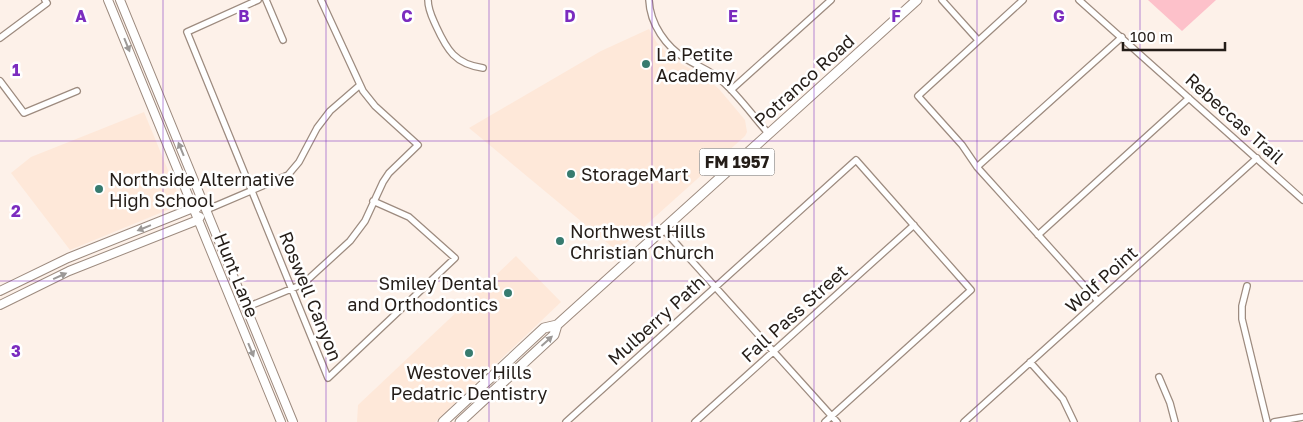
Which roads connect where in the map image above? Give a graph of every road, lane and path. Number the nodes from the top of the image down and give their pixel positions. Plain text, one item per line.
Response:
1 (108, 0) edge
2 (120, 0) edge
3 (258, 0) edge
4 (266, 0) edge
5 (321, 0) edge
6 (428, 0) edge
7 (649, 0) edge
8 (831, 0) edge
9 (917, 0) edge
10 (942, 0) edge
11 (1023, 0) edge
12 (1079, 0) edge
13 (46, 1) edge
14 (1122, 37) junction
15 (0, 38) edge
16 (283, 40) dead end
17 (978, 40) junction
18 (484, 68) dead end
19 (0, 81) edge
20 (360, 85) junction
21 (731, 90) junction
22 (76, 91) dead end
23 (1189, 98) junction
24 (165, 110) junction
25 (155, 114) junction
26 (768, 133) junction
27 (1257, 158) junction
28 (977, 167) junction
29 (252, 191) junction
30 (1303, 200) edge
31 (373, 201) junction
32 (193, 208) junction
33 (206, 210) junction
34 (164, 220) junction
35 (198, 220) junction
36 (914, 225) junction
37 (663, 229) junction
38 (169, 232) junction
39 (1038, 235) junction
40 (38, 272) junction
41 (43, 283) junction
42 (1247, 286) dead end
43 (716, 287) junction
44 (292, 289) junction
45 (0, 291) edge
46 (1098, 302) junction
47 (0, 305) edge
48 (245, 308) junction
49 (557, 325) junction
50 (530, 341) junction
51 (774, 351) junction
52 (1030, 362) junction
53 (1159, 377) dead end
54 (466, 400) junction
55 (482, 401) junction
56 (274, 406) junction
57 (832, 416) junction
58 (1303, 417) edge
59 (281, 422) edge
60 (286, 422) edge
61 (292, 422) edge
62 (444, 422) edge
63 (453, 422) edge
64 (460, 422) edge
65 (566, 422) edge
66 (695, 422) edge
67 (825, 422) edge
68 (837, 422) edge
69 (964, 422) edge
70 (1074, 422) edge
71 (1175, 422) edge
72 (1268, 422) edge
73 (1274, 422) edge

1 -> 25 main road, Hunt Lane
2 - 24 main road, Hunt Lane
3 - 29 street, Roswell Canyon
4 - 16 street
5 - 20 street
6 - 18 street
7 - 21 street
8 - 21 street
9 - 26 main road, Potranco Road / FM 1957
10 - 17 street
11 - 17 street
12 - 14 street, Rebeccas Trail
13 - 15 street
14 - 23 street, Rebeccas Trail
14 - 28 street
17 - 28 street
19 - 22 street
20 - 29 street
20 - 31 street
21 - 26 street
23 - 27 street, Rebeccas Trail
23 - 39 street
24 - 25 main road
33 -> 24 main road, Hunt Lane
25 - 32 main road, Hunt Lane
26 - 37 main road, Potranco Road / FM 1957
27 - 30 street, Rebeccas Trail
27 - 46 street, Wolf Point
28 - 39 street
29 - 33 street
29 - 44 street, Roswell Canyon
31 - 44 street
31 - 44 street, Roswell Canyon
32 - 33 main road
32 - 34 main road
32 - 35 main road, Hunt Lane
33 - 35 main road
33 - 48 main road, Hunt Lane
34 - 38 main road
34 -> 40 main road
35 - 38 main road
35 -> 56 main road, Hunt Lane
36 - 43 street, Mulberry Path
36 - 51 street, Fall Pass Street
36 - 57 street
37 - 43 street
37 - 49 main road, Potranco Road / FM 1957
41 -> 38 main road
39 - 46 street
40 - 41 main road
40 - 45 main road
41 - 47 main road
42 - 72 street
43 - 51 street
43 - 65 street, Mulberry Path
44 - 48 street
46 - 52 street, Wolf Point
48 - 61 main road, Hunt Lane
49 - 50 main road, Potranco Road / FM 1957
55 -> 49 main road, Potranco Road / FM 1957
50 - 54 main road, Potranco Road / FM 1957
50 - 55 main road
51 - 57 street
51 - 66 street, Fall Pass Street
52 - 69 street, Wolf Point
52 - 70 street
53 - 71 street
54 - 62 main road, Potranco Road / FM 1957
54 - 63 main road
55 - 64 main road, Potranco Road / FM 1957
56 - 59 main road, Hunt Lane
56 - 60 main road
57 - 67 street
57 - 68 street
58 - 73 street

